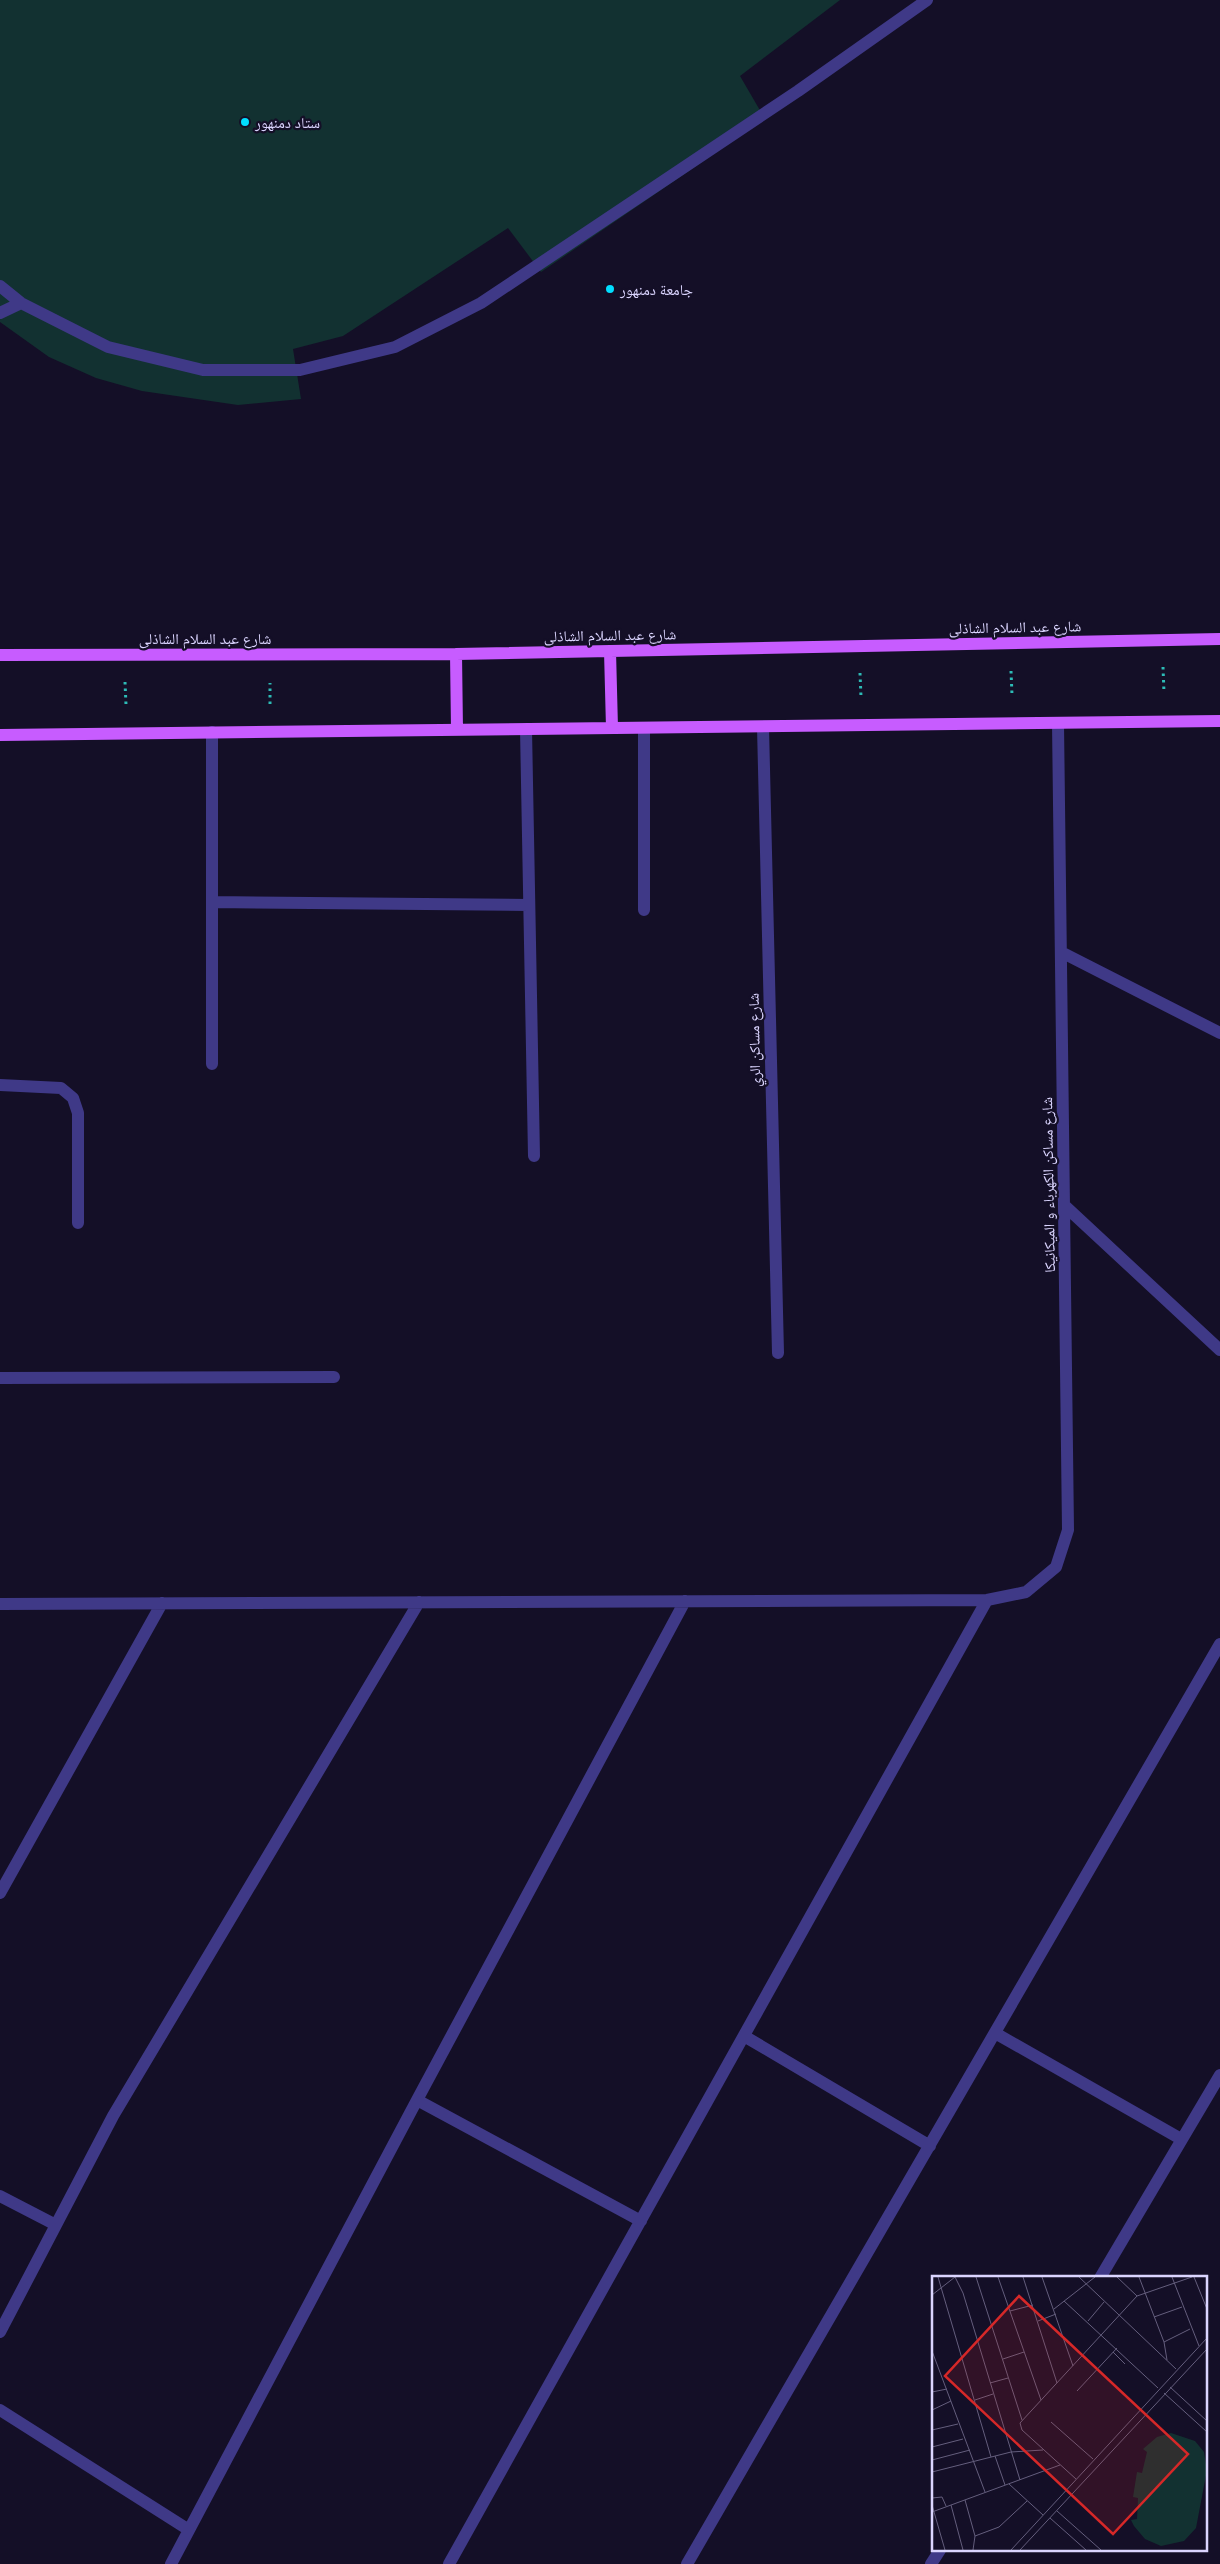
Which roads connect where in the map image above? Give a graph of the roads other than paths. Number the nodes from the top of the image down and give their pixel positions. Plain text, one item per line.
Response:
1 (928, 0) edge
2 (0, 286) edge
3 (22, 303) junction
4 (0, 313) edge
5 (1220, 639) edge
6 (610, 651) junction
7 (456, 654) junction
8 (0, 655) edge
9 (1220, 721) edge
10 (1058, 723) junction
11 (763, 726) junction
12 (612, 728) junction
13 (644, 728) junction
14 (526, 729) junction
15 (457, 730) junction
16 (212, 732) junction
17 (0, 735) edge
18 (212, 902) junction
19 (529, 905) junction
20 (644, 910) dead end
21 (1061, 952) junction
22 (1220, 1032) edge
23 (212, 1064) dead end
24 (0, 1085) edge
25 (534, 1156) dead end
26 (1064, 1206) junction
27 (78, 1223) dead end
28 (1220, 1350) edge
29 (778, 1353) dead end
30 (334, 1377) dead end
31 (0, 1378) edge
32 (987, 1600) junction
33 (685, 1601) junction
34 (419, 1602) junction
35 (162, 1603) junction
36 (0, 1604) edge
37 (1220, 1644) edge
38 (0, 1893) edge
39 (995, 2033) junction
40 (744, 2036) junction
41 (1220, 2075) edge
42 (417, 2100) junction
43 (1181, 2139) junction
44 (930, 2146) junction
45 (0, 2196) edge
46 (641, 2221) junction
47 (56, 2225) junction
48 (1101, 2276) edge
49 (0, 2332) edge
50 (0, 2410) edge
51 (189, 2530) junction
52 (939, 2552) edge
53 (171, 2564) edge
54 (449, 2564) edge
55 (688, 2564) edge
56 (932, 2564) edge

1 - 3 street
2 - 3 street
3 - 4 street
5 - 6 main road, شارع عبد السلام الشاذلى
6 - 7 main road, شارع عبد السلام الشاذلى
6 - 12 main road
7 - 8 main road, شارع عبد السلام الشاذلى
7 - 15 main road
9 - 10 main road
10 - 11 main road
10 - 21 street, شارع مساكن الكهرباء و الميكانيكا
11 - 13 main road
11 - 29 street, شارع مساكن الري
12 - 13 main road
12 - 14 main road
13 - 20 street
14 - 15 main road
14 - 19 street
15 - 16 main road
16 - 17 main road
16 - 18 street
18 - 19 street
18 - 23 street
19 - 25 street
21 - 22 street
21 - 26 street, شارع مساكن الكهرباء و الميكانيكا
24 - 27 street
26 - 28 street
26 - 32 street, شارع مساكن الكهرباء و الميكانيكا
30 - 31 street
32 - 33 street, شارع مساكن الكهرباء و الميكانيكا
32 - 40 street
33 - 34 street, شارع مساكن الكهرباء و الميكانيكا
33 - 42 street
34 - 35 street, شارع مساكن الكهرباء و الميكانيكا
34 - 47 street
35 - 36 street, شارع مساكن الكهرباء و الميكانيكا
35 - 38 street
37 - 39 street
39 - 43 street
39 - 44 street
40 - 44 street
40 - 46 street
41 - 43 street
42 - 46 street
42 - 51 street
43 - 48 street
44 - 55 street
45 - 47 street
46 - 54 street
47 - 49 street
50 - 51 street
51 - 53 street
52 - 56 street

